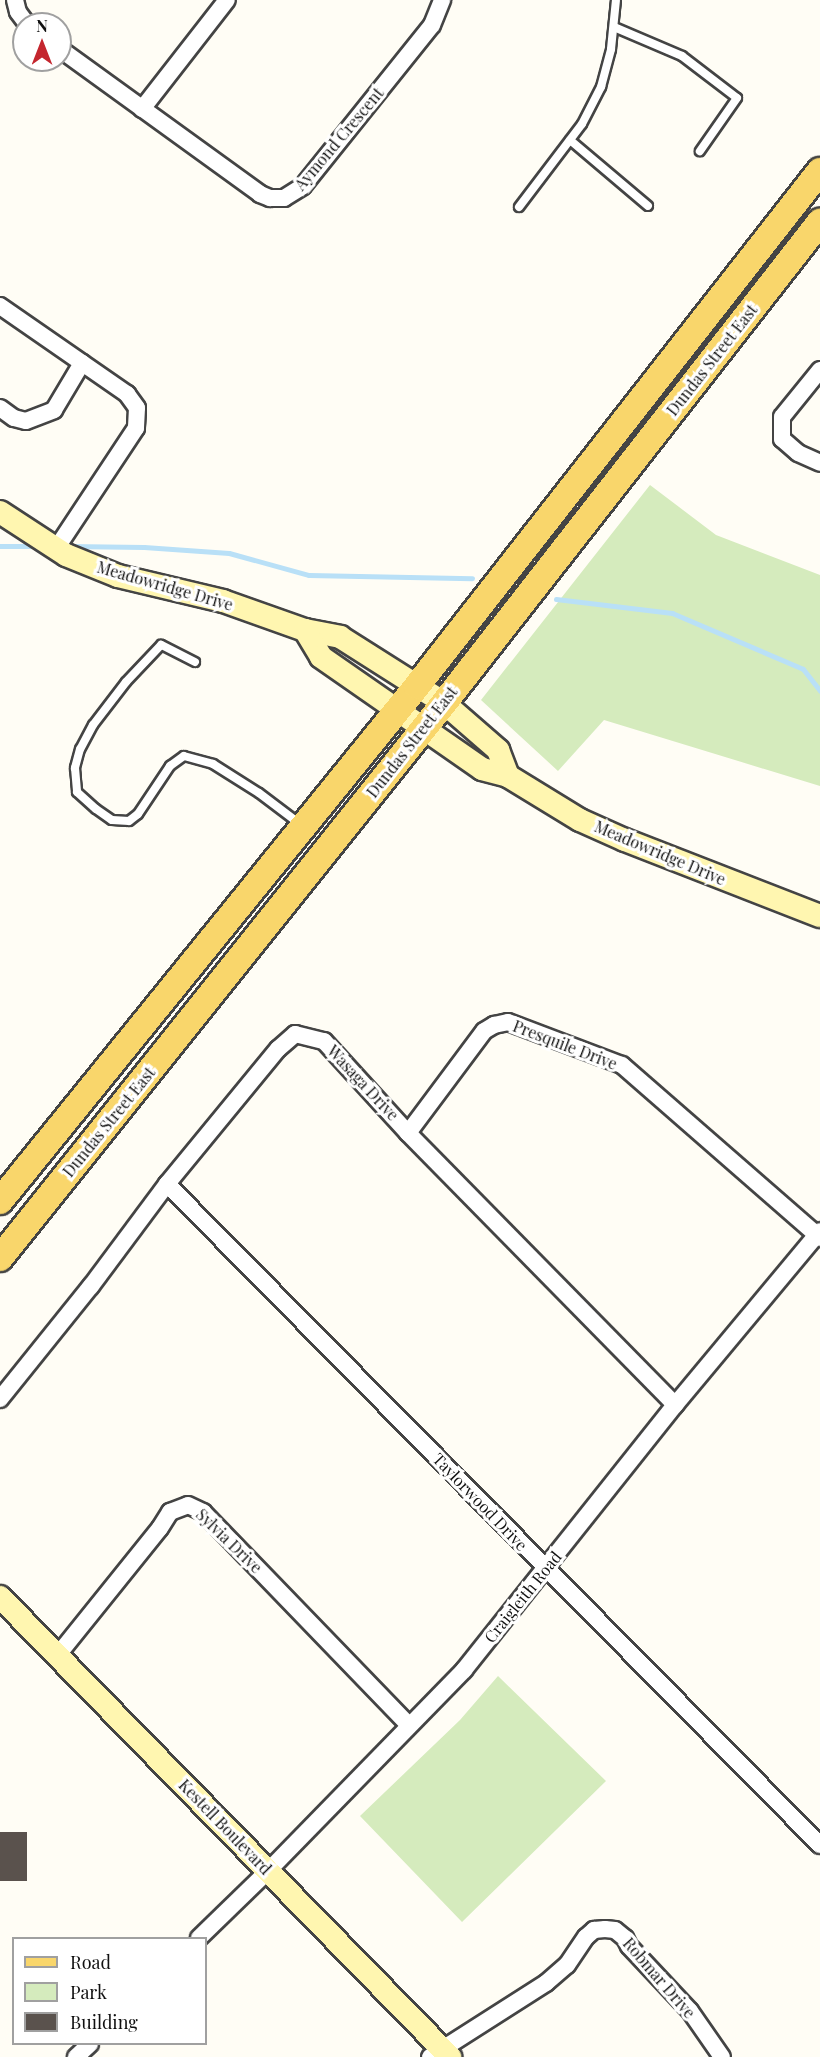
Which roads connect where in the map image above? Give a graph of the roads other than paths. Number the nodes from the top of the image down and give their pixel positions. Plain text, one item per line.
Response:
1 (227, 0) edge
2 (442, 0) edge
3 (616, 0) edge
4 (614, 27) junction
5 (72, 58) edge
6 (142, 109) junction
7 (570, 140) junction
8 (700, 151) dead end
9 (820, 171) edge
10 (648, 206) dead end
11 (519, 207) dead end
12 (820, 222) edge
13 (0, 306) edge
14 (82, 363) junction
15 (820, 370) edge
16 (0, 408) edge
17 (820, 463) edge
18 (0, 512) edge
19 (56, 549) junction
20 (305, 630) junction
21 (195, 662) dead end
22 (417, 686) junction
23 (444, 703) junction
24 (398, 709) junction
25 (424, 728) junction
26 (508, 776) junction
27 (303, 826) junction
28 (820, 916) edge
29 (408, 1132) junction
30 (167, 1184) junction
31 (0, 1201) edge
32 (819, 1234) edge
33 (0, 1258) edge
34 (0, 1399) edge
35 (675, 1405) junction
36 (546, 1569) junction
37 (0, 1598) edge
38 (57, 1656) junction
39 (409, 1725) junction
40 (820, 1845) edge
41 (268, 1871) junction
42 (200, 1937) edge
43 (88, 2045) edge
44 (440, 2054) edge
45 (76, 2057) edge
46 (722, 2057) edge

1 - 6 street
2 - 6 street, Aymond Crescent
3 - 4 lane
4 - 7 lane
4 - 8 lane
5 - 6 street, Aymond Crescent
7 - 10 lane
7 - 11 lane
9 - 22 main road, Dundas Street East
12 - 23 main road, Dundas Street East
13 - 14 street
14 - 16 street
14 - 19 street
15 - 17 street
18 - 19 street, Meadowridge Drive
19 - 20 street, Meadowridge Drive
20 - 22 street, Meadowridge Drive
20 - 24 street, Meadowridge Drive
21 - 27 lane
22 - 23 street, Meadowridge Drive
22 - 24 main road, Dundas Street East
23 - 25 main road, Dundas Street East
23 - 26 street, Meadowridge Drive
24 - 25 street, Meadowridge Drive
24 - 27 main road, Dundas Street East
25 - 26 street, Meadowridge Drive
25 - 33 main road, Dundas Street East
26 - 28 street, Meadowridge Drive
27 - 31 main road, Dundas Street East
29 - 30 street, Wasaga Drive
29 - 32 street, Presquile Drive
29 - 35 street, Wasaga Drive
30 - 34 street, Wasaga Drive
30 - 36 street, Taylorwood Drive
32 - 35 street, Craigleith Road
35 - 36 street, Craigleith Road
36 - 39 street, Craigleith Road
36 - 40 street, Taylorwood Drive
37 - 38 street, Kestell Boulevard
38 - 39 street, Sylvia Drive
38 - 41 street, Kestell Boulevard
39 - 41 street, Craigleith Road
41 - 42 street, Craigleith Road
41 - 44 street, Kestell Boulevard
43 - 45 street
44 - 46 street, Robmar Drive

